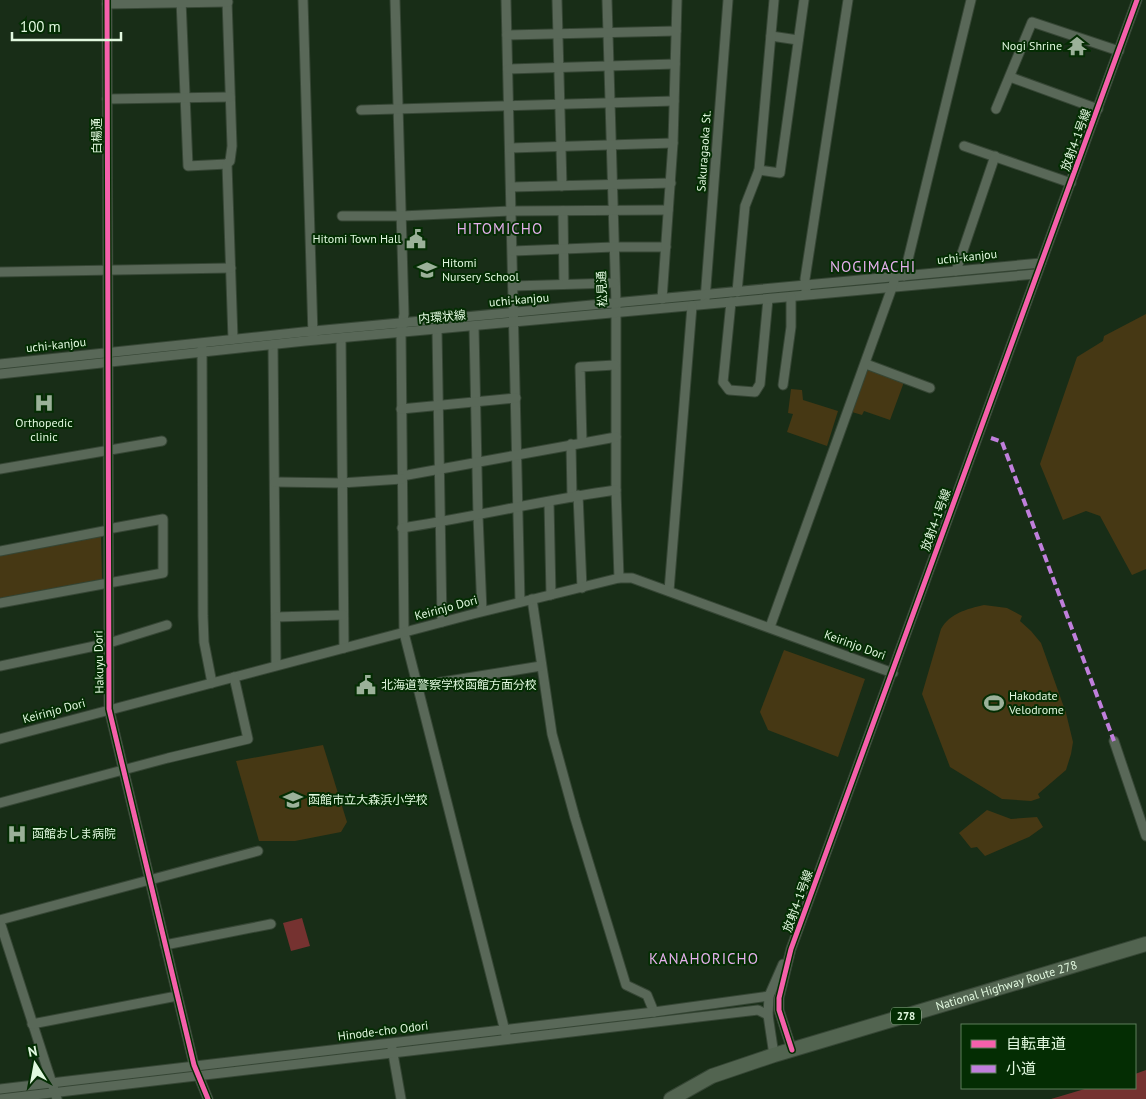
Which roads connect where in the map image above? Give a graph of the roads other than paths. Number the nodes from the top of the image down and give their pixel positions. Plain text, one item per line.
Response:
1 (303, 0) edge
2 (395, 0) edge
3 (506, 0) edge
4 (557, 0) edge
5 (607, 0) edge
6 (677, 0) edge
7 (728, 0) edge
8 (774, 0) edge
9 (804, 0) edge
10 (848, 0) edge
11 (971, 0) edge
12 (1136, 0) edge
13 (228, 1) edge
14 (107, 2) edge
15 (181, 2) edge
16 (1146, 4) edge
17 (676, 30) junction
18 (558, 33) junction
19 (608, 33) junction
20 (507, 35) junction
21 (771, 36) junction
22 (798, 40) junction
23 (1119, 51) junction
24 (675, 64) junction
25 (609, 66) junction
26 (559, 67) junction
27 (508, 69) junction
28 (1010, 77) junction
29 (230, 97) junction
30 (186, 98) junction
31 (107, 99) junction
32 (674, 101) junction
33 (610, 103) junction
34 (560, 104) junction
35 (509, 106) junction
36 (398, 108) junction
37 (996, 109) dead end
38 (1098, 109) junction
39 (361, 110) dead end
40 (673, 143) junction
41 (611, 146) junction
42 (964, 146) dead end
43 (561, 147) junction
44 (510, 148) junction
45 (995, 156) junction
46 (227, 164) junction
47 (759, 170) junction
48 (671, 183) junction
49 (1071, 183) junction
50 (612, 185) junction
51 (562, 186) junction
52 (511, 187) junction
53 (668, 210) junction
54 (512, 211) junction
55 (613, 211) junction
56 (562, 212) junction
57 (342, 216) dead end
58 (401, 216) junction
59 (614, 247) junction
60 (666, 247) junction
61 (564, 249) junction
62 (513, 251) junction
63 (1041, 263) junction
64 (231, 268) junction
65 (107, 271) junction
66 (956, 271) junction
67 (0, 272) edge
68 (1036, 274) junction
69 (900, 277) junction
70 (614, 283) junction
71 (564, 284) junction
72 (805, 285) junction
73 (513, 286) junction
74 (892, 287) junction
75 (737, 292) junction
76 (706, 295) junction
77 (806, 295) junction
78 (791, 296) junction
79 (662, 299) junction
80 (768, 299) junction
81 (731, 302) junction
82 (616, 303) junction
83 (705, 305) junction
84 (692, 306) junction
85 (513, 313) junction
86 (616, 314) junction
87 (402, 323) junction
88 (514, 323) junction
89 (474, 326) junction
90 (437, 330) junction
91 (313, 331) junction
92 (401, 333) junction
93 (340, 339) junction
94 (233, 340) junction
95 (314, 341) junction
96 (202, 343) junction
97 (273, 345) junction
98 (107, 353) junction
99 (202, 353) junction
100 (0, 364) edge
101 (108, 364) junction
102 (866, 364) junction
103 (615, 365) junction
104 (0, 374) edge
105 (783, 385) dead end
106 (930, 388) dead end
107 (516, 398) junction
108 (477, 402) junction
109 (440, 406) junction
110 (401, 410) junction
111 (616, 437) junction
112 (162, 441) dead end
113 (582, 442) junction
114 (570, 444) junction
115 (108, 451) junction
116 (517, 455) junction
117 (478, 463) junction
118 (0, 470) edge
119 (441, 470) junction
120 (402, 477) junction
121 (275, 482) junction
122 (341, 482) junction
123 (616, 490) junction
124 (575, 496) junction
125 (548, 502) junction
126 (518, 507) junction
127 (478, 516) junction
128 (440, 522) junction
129 (402, 528) junction
130 (108, 530) junction
131 (0, 551) edge
132 (619, 578) junction
133 (109, 583) junction
134 (582, 588) junction
135 (669, 591) junction
136 (551, 595) junction
137 (532, 599) junction
138 (0, 602) edge
139 (520, 602) junction
140 (482, 611) junction
141 (343, 615) junction
142 (276, 617) junction
143 (442, 622) junction
144 (167, 625) dead end
145 (770, 627) junction
146 (404, 633) junction
147 (109, 643) junction
148 (344, 648) junction
149 (0, 666) edge
150 (276, 666) junction
151 (541, 666) junction
152 (892, 673) junction
153 (234, 678) junction
154 (212, 683) junction
155 (416, 686) junction
156 (109, 709) junction
157 (0, 739) edge
158 (1114, 742) dead end
159 (124, 770) junction
160 (0, 803) edge
161 (1146, 836) edge
162 (258, 851) dead end
163 (150, 881) junction
164 (0, 921) edge
165 (271, 924) dead end
166 (1146, 944) edge
167 (165, 945) junction
168 (791, 949) junction
169 (177, 996) junction
170 (769, 996) junction
171 (654, 1012) junction
172 (768, 1014) junction
173 (32, 1024) junction
174 (505, 1029) junction
175 (507, 1039) junction
176 (392, 1042) junction
177 (792, 1050) junction
178 (394, 1053) junction
179 (774, 1055) junction
180 (194, 1065) junction
181 (198, 1076) junction
182 (51, 1082) junction
183 (0, 1089) edge
184 (55, 1096) edge
185 (0, 1099) edge
186 (208, 1099) edge
187 (401, 1099) edge
188 (671, 1099) edge

1 - 91 street
2 - 36 street
3 - 20 street
4 - 18 street
5 - 19 street, 松見通
6 - 17 street
7 - 76 street, Sakuragaoka St.
8 - 21 street
9 - 22 street
10 - 72 street
11 - 69 street
12 - 16 street
12 - 23 street, 放射4-1号線
13 - 15 street
13 - 29 street
14 - 15 street
14 - 31 street, 白楊通
15 - 30 street
17 - 19 street
17 - 24 street
18 - 19 street
18 - 20 street
18 - 26 street
19 - 25 street, 松見通
20 - 27 street
21 - 22 street
21 - 47 street
22 - 47 street
23 - 28 street
23 - 38 street, 放射4-1号線
24 - 25 street
24 - 32 street
25 - 26 street
25 - 33 street, 松見通
26 - 27 street
26 - 34 street
27 - 35 street
28 - 37 street
28 - 38 street
29 - 30 street
29 - 46 street
30 - 31 street
30 - 46 street
31 - 65 street, 白楊通
32 - 33 street
32 - 40 street
33 - 34 street
33 - 41 street, 松見通
34 - 35 street
34 - 43 street
35 - 36 street
35 - 44 street
36 - 39 street
36 - 58 street
38 - 49 street, 放射4-1号線
40 - 41 street
40 - 48 street
41 - 43 street
41 - 50 street, 松見通
42 - 45 street
43 - 44 street
43 - 51 street
44 - 52 street
45 - 49 street
45 - 66 street
46 - 64 street
47 - 75 street
48 - 50 street
48 - 53 street
49 - 63 street, 放射4-1号線
50 - 51 street
50 - 55 street, 松見通
51 - 52 street
52 - 54 street
53 - 55 street
53 - 60 street
54 - 56 street
54 - 58 street
54 - 62 street
55 - 56 street
55 - 59 street, 松見通
56 - 61 street
57 - 58 street
58 - 87 street
59 - 60 street
59 - 61 street
59 - 70 street, 松見通
60 - 79 street
61 - 62 street
61 - 71 street
62 - 73 street
63 - 66 street, uchi-kanjou
63 - 68 street, 放射4-1号線
64 - 65 street
64 - 94 street
65 - 67 street
65 - 98 street, Hakuyu Dori
66 - 69 street, uchi-kanjou
68 - 74 street, 内環状線
68 - 152 street, 放射4-1号線
69 - 72 street, uchi-kanjou
69 - 74 street
70 - 71 street
70 - 82 street, 松見通
71 - 73 street
72 - 75 street, uchi-kanjou
72 - 77 street
73 - 85 street
74 - 77 street, 内環状線
74 - 102 street
75 - 76 street, uchi-kanjou
76 - 79 street, uchi-kanjou
76 - 83 street, Sakuragaoka St.
77 - 78 street, 内環状線
78 - 80 street, 内環状線
78 - 105 street
79 - 82 street, uchi-kanjou
80 - 81 street, 内環状線
80 - 81 street
81 - 83 street, 内環状線
82 - 85 street, uchi-kanjou
82 - 86 street, 松見通
83 - 84 street, 内環状線
84 - 86 street, 内環状線
84 - 135 street
85 - 87 street, uchi-kanjou
85 - 88 street
86 - 88 street, 内環状線
86 - 103 street, 松見通
87 - 91 street, uchi-kanjou
87 - 92 street
88 - 89 street, 内環状線
88 - 107 street
89 - 90 street, 内環状線
89 - 108 street
90 - 92 street, 内環状線
90 - 109 street
91 - 94 street, uchi-kanjou
91 - 95 street
92 - 93 street, 内環状線
92 - 110 street
93 - 95 street, 内環状線
93 - 122 street
94 - 96 street, uchi-kanjou
95 - 97 street, 内環状線
96 - 98 street, uchi-kanjou
96 - 99 street
97 - 99 street, 内環状線
97 - 121 street
98 - 100 street, uchi-kanjou
98 - 101 street, Hakuyu Dori
99 - 101 street, 内環状線
99 - 154 street
101 - 104 street, 内環状線
101 - 115 street, Hakuyu Dori
102 - 106 street
102 - 145 street
103 - 111 street, 松見通
103 - 113 street
107 - 108 street
107 - 116 street
108 - 109 street
108 - 117 street
109 - 110 street
109 - 119 street
110 - 120 street
111 - 113 street
111 - 123 street, 松見通
112 - 115 street
113 - 114 street
114 - 116 street
114 - 124 street
115 - 118 street
115 - 130 street, Hakuyu Dori
116 - 117 street
116 - 126 street
117 - 119 street
117 - 127 street
119 - 120 street
119 - 128 street
120 - 122 street
120 - 129 street
121 - 122 street
121 - 142 street
122 - 141 street
123 - 124 street
123 - 132 street, 松見通
124 - 125 street
124 - 134 street
125 - 126 street
125 - 136 street
126 - 127 street
126 - 139 street
127 - 128 street
127 - 140 street
128 - 129 street
128 - 143 street
129 - 146 street
130 - 131 street
130 - 133 street, Hakuyu Dori
130 - 133 street
132 - 134 street, Keirinjo Dori
132 - 135 street, Keirinjo Dori
133 - 138 street
133 - 147 street, Hakuyu Dori
134 - 136 street, Keirinjo Dori
135 - 145 street, Keirinjo Dori
136 - 137 street, Keirinjo Dori
137 - 139 street, Keirinjo Dori
137 - 151 street
139 - 140 street, Keirinjo Dori
140 - 143 street, Keirinjo Dori
141 - 142 street
141 - 148 street
142 - 150 street
143 - 146 street, Keirinjo Dori
144 - 147 street
145 - 152 street, Keirinjo Dori
146 - 148 street, Keirinjo Dori
146 - 155 street
147 - 149 street
147 - 156 street, Hakuyu Dori
148 - 150 street, Keirinjo Dori
150 - 153 street, Keirinjo Dori
151 - 155 street
151 - 171 street
152 - 168 street, 放射4-1号線
153 - 154 street, Keirinjo Dori
153 - 159 street
154 - 156 street, Keirinjo Dori
155 - 174 street
156 - 157 street, Keirinjo Dori
156 - 159 street, Hakuyu Dori
158 - 161 street
159 - 160 street
159 - 163 street, Hakuyu Dori
162 - 163 street
163 - 164 street
163 - 167 street, Hakuyu Dori
164 - 173 street
165 - 167 street
166 - 177 highway, National Highway Route 278 / 278
167 - 169 street, Hakuyu Dori
168 - 170 street, 放射4-1号線
168 - 177 street, 放射4-1号線
169 - 173 street
169 - 180 street, Hakuyu Dori
170 - 171 street, Hinode-cho Odori
170 - 172 street, 放射4-1号線
171 - 174 street, Hinode-cho Odori
172 - 175 street, Hinode-cho Odori
172 - 179 street, 放射4-1号線
173 - 182 street
174 - 175 street
174 - 176 street, Hinode-cho Odori
175 - 178 street, Hinode-cho Odori
176 - 178 street
176 - 180 street, Hinode-cho Odori
177 - 179 highway, National Highway Route 278 / 278
178 - 181 street, Hinode-cho Odori
178 - 187 street
179 - 188 highway, National Highway Route 278 / 278
180 - 181 street, Hakuyu Dori
180 - 182 street, Hinode-cho Odori
181 - 184 street, Hinode-cho Odori
181 - 186 street, Hakuyu Dori
182 - 183 street, Hinode-cho Odori
182 - 184 street
184 - 185 street, Hinode-cho Odori

